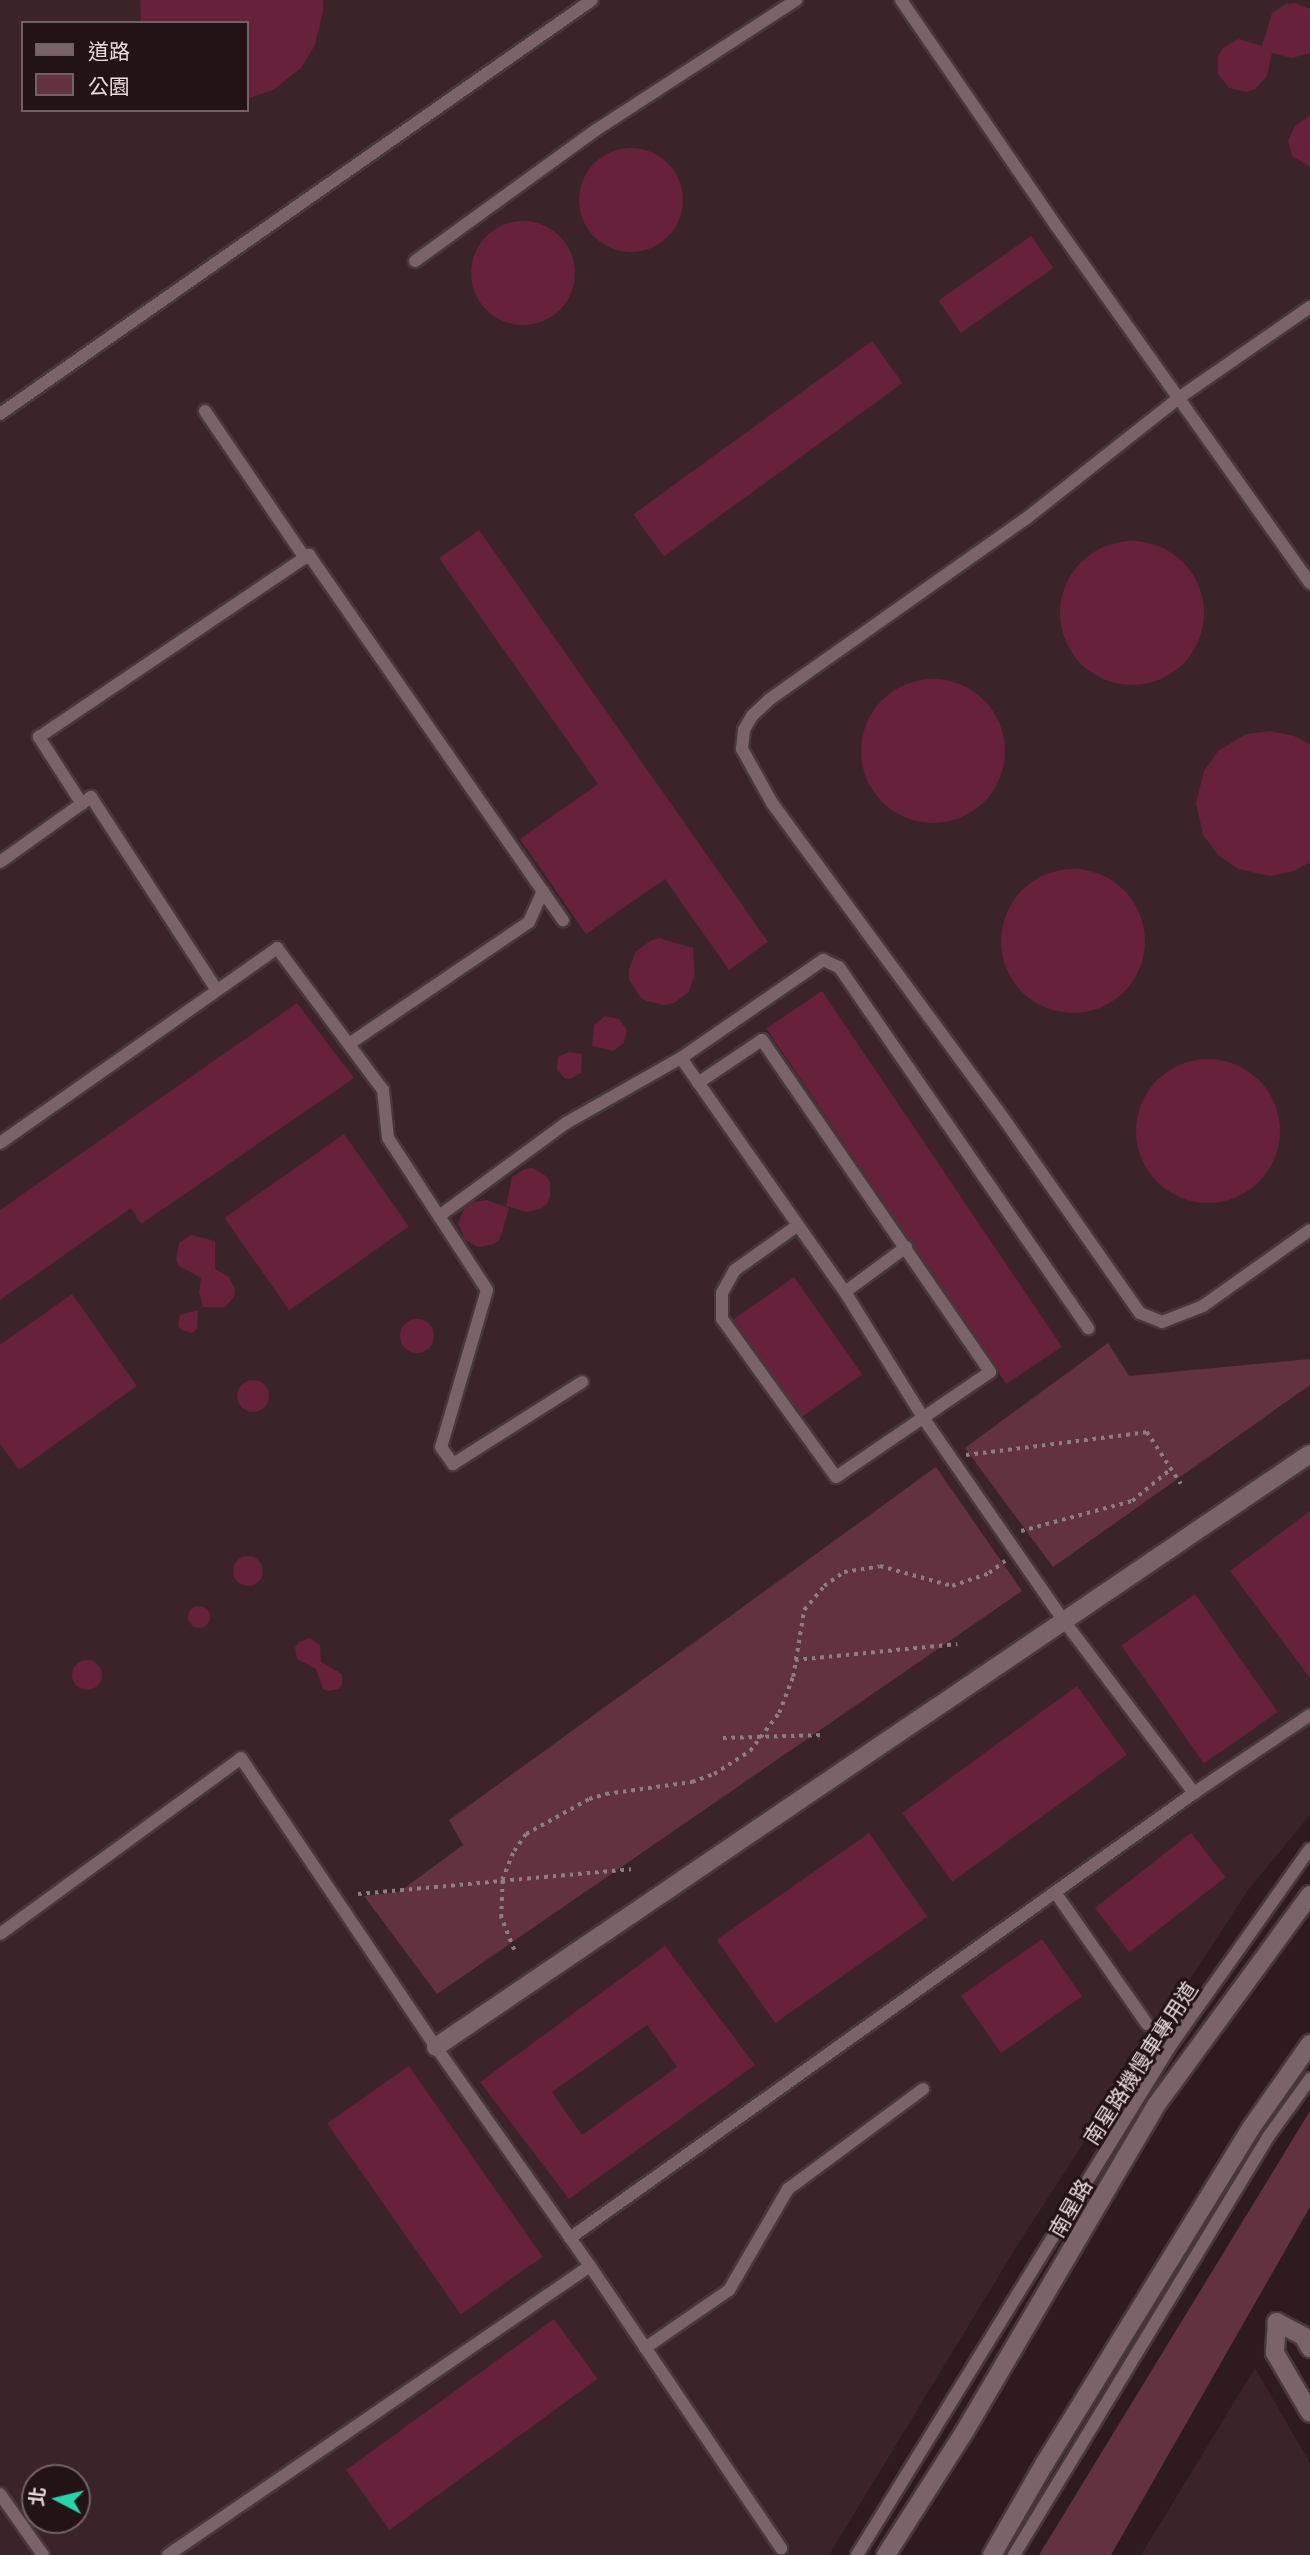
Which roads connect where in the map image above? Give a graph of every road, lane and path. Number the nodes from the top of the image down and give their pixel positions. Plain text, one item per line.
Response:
1 (592, 0) edge
2 (796, 0) edge
3 (901, 0) edge
4 (415, 261) dead end
5 (1310, 307) edge
6 (1180, 397) junction
7 (205, 411) dead end
8 (0, 414) edge
9 (305, 558) junction
10 (1310, 583) edge
11 (82, 804) junction
12 (0, 862) edge
13 (543, 891) junction
14 (563, 920) dead end
15 (217, 990) junction
16 (349, 1044) junction
17 (681, 1058) junction
18 (698, 1083) junction
19 (0, 1143) edge
20 (439, 1216) junction
21 (798, 1225) junction
22 (1310, 1230) edge
23 (906, 1247) junction
24 (845, 1292) junction
25 (1088, 1328) dead end
26 (582, 1382) dead end
27 (923, 1419) junction
28 (1310, 1454) edge
29 (960, 1455) dead end
30 (1172, 1468) junction
31 (1181, 1484) dead end
32 (1015, 1532) dead end
33 (1006, 1560) dead end
34 (1064, 1620) junction
35 (957, 1644) dead end
36 (795, 1660) junction
37 (1310, 1715) edge
38 (825, 1735) dead end
39 (761, 1736) junction
40 (723, 1738) dead end
41 (1194, 1793) junction
42 (1310, 1849) edge
43 (631, 1869) dead end
44 (502, 1881) junction
45 (1055, 1892) junction
46 (358, 1894) dead end
47 (1310, 1895) edge
48 (0, 1934) edge
49 (514, 1950) dead end
50 (1147, 2024) dead end
51 (1310, 2044) edge
52 (436, 2048) junction
53 (1310, 2079) edge
54 (923, 2089) dead end
55 (570, 2238) junction
56 (590, 2266) junction
57 (645, 2348) junction
58 (1310, 2348) edge
59 (1310, 2413) edge
60 (0, 2494) edge
61 (781, 2548) dead end
62 (43, 2555) edge
63 (167, 2555) edge
64 (857, 2555) edge
65 (886, 2555) edge
66 (992, 2555) edge
67 (1014, 2555) edge

1 - 8 lane
2 - 4 lane
3 - 6 lane
5 - 6 lane
6 - 10 lane
6 - 22 lane
7 - 9 lane
9 - 11 lane
9 - 13 lane
11 - 12 lane
11 - 15 lane
13 - 14 lane
13 - 16 lane
15 - 16 lane
15 - 19 lane
16 - 20 lane
17 - 18 lane
17 - 20 lane
17 - 25 lane
18 - 21 lane
18 - 23 lane
20 - 26 lane
21 - 24 lane
21 - 27 lane
23 - 24 lane
23 - 27 lane
24 - 27 lane
27 - 34 lane
28 - 34 street
29 - 30 path
30 - 31 path
30 - 32 path
33 - 36 path
34 - 41 lane
34 - 52 street
35 - 36 path
36 - 39 path
37 - 41 lane
38 - 39 path
39 - 40 path
39 - 44 path
41 - 45 lane
42 - 64 lane, 南星路機慢車專用道
43 - 44 path
44 - 46 path
44 - 49 path
45 - 50 lane
45 - 55 lane
47 - 65 street, 南星路
48 - 52 lane
51 - 66 street
52 - 55 lane
53 - 67 lane
54 - 57 lane
55 - 56 lane
56 - 57 lane
56 - 63 lane
57 - 61 lane
58 - 59 street
60 - 62 lane

